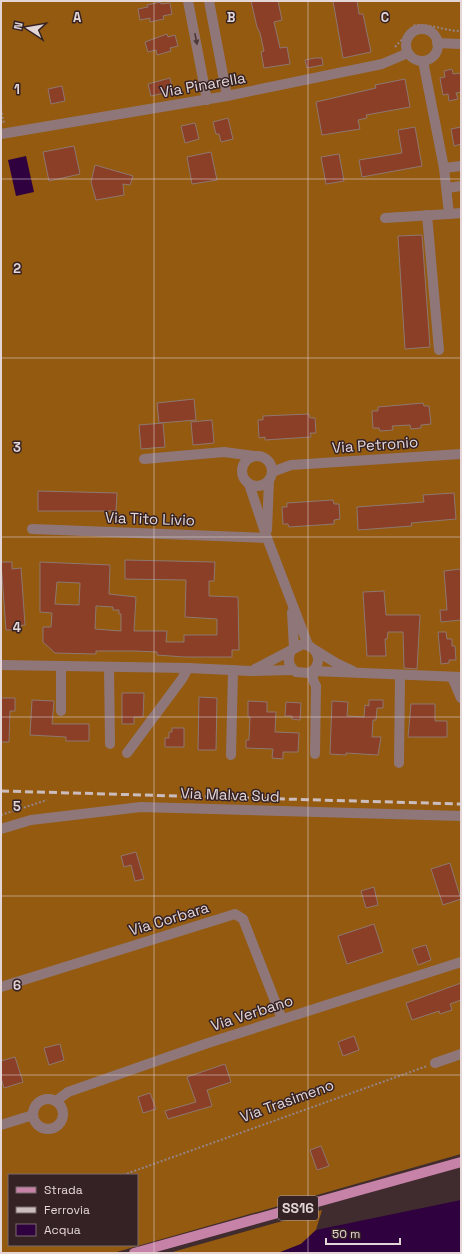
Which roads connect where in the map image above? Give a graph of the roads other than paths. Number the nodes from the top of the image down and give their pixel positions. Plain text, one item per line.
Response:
1 (188, 1) edge
2 (209, 1) edge
3 (437, 43) junction
4 (461, 44) edge
5 (408, 53) junction
6 (423, 61) junction
7 (227, 96) junction
8 (207, 100) junction
9 (1, 134) edge
10 (461, 166) edge
11 (444, 168) junction
12 (461, 186) edge
13 (447, 188) junction
14 (461, 213) edge
15 (449, 214) junction
16 (427, 215) junction
17 (385, 218) dead end
18 (439, 350) dead end
19 (224, 452) junction
20 (461, 454) edge
21 (254, 456) junction
22 (265, 458) junction
23 (144, 459) dead end
24 (291, 465) junction
25 (242, 468) junction
26 (271, 476) junction
27 (249, 484) junction
28 (32, 530) dead end
29 (267, 538) junction
30 (291, 604) junction
31 (311, 648) junction
32 (293, 649) junction
33 (1, 665) edge
34 (61, 666) junction
35 (109, 667) junction
36 (188, 668) junction
37 (233, 670) junction
38 (292, 670) junction
39 (251, 671) junction
40 (313, 671) junction
41 (360, 674) junction
42 (400, 676) junction
43 (456, 677) edge
44 (461, 698) edge
45 (61, 711) dead end
46 (110, 744) dead end
47 (127, 753) dead end
48 (315, 754) dead end
49 (232, 756) dead end
50 (398, 762) dead end
51 (461, 816) edge
52 (1, 829) edge
53 (461, 962) edge
54 (1, 987) edge
55 (282, 1019) junction
56 (461, 1054) edge
57 (434, 1063) road end
58 (56, 1102) junction
59 (33, 1116) junction
60 (1, 1125) edge
61 (461, 1162) edge
62 (134, 1253) edge

1 -> 8 street
2 - 7 street
3 - 4 street
3 - 5 street
3 - 6 street
5 - 6 street
5 - 7 street, Via Pinarella
6 - 11 street
7 - 8 street, Via Pinarella
8 - 9 street, Via Pinarella
10 - 11 street
11 - 13 street
12 - 13 street
13 - 15 street
14 - 15 street
15 - 16 street
16 - 17 street
16 - 18 street
19 - 21 street
19 - 23 street
19 - 25 street
20 - 24 street, Via Petronio
21 - 22 street
21 - 25 street
22 - 24 street, Via Petronio
22 - 26 street
24 - 26 street, Via Petronio
25 - 27 street
26 - 27 street
26 - 29 street
27 - 29 street
28 - 29 street, Via Tito Livio
29 - 30 street
30 - 31 street
30 - 32 street
31 - 32 street
31 - 40 street
31 - 41 street
32 - 38 street
32 - 39 street
33 - 34 street
34 - 35 street
34 - 45 street
35 - 36 street
35 - 46 street
36 - 37 street
36 - 47 street
37 - 39 street
37 - 49 street
38 - 39 street
38 - 40 street
40 - 41 street
40 - 48 street
41 - 42 street
42 - 43 street
42 - 50 street
43 - 44 street
51 - 52 street, Via Malva Sud
53 - 55 street, Via Verbano
54 - 55 street, Via Corbara
55 - 58 street, Via Verbano
56 - 57 street
58 - 59 street
58 - 59 street
59 - 60 street
61 - 62 main road, SS16

